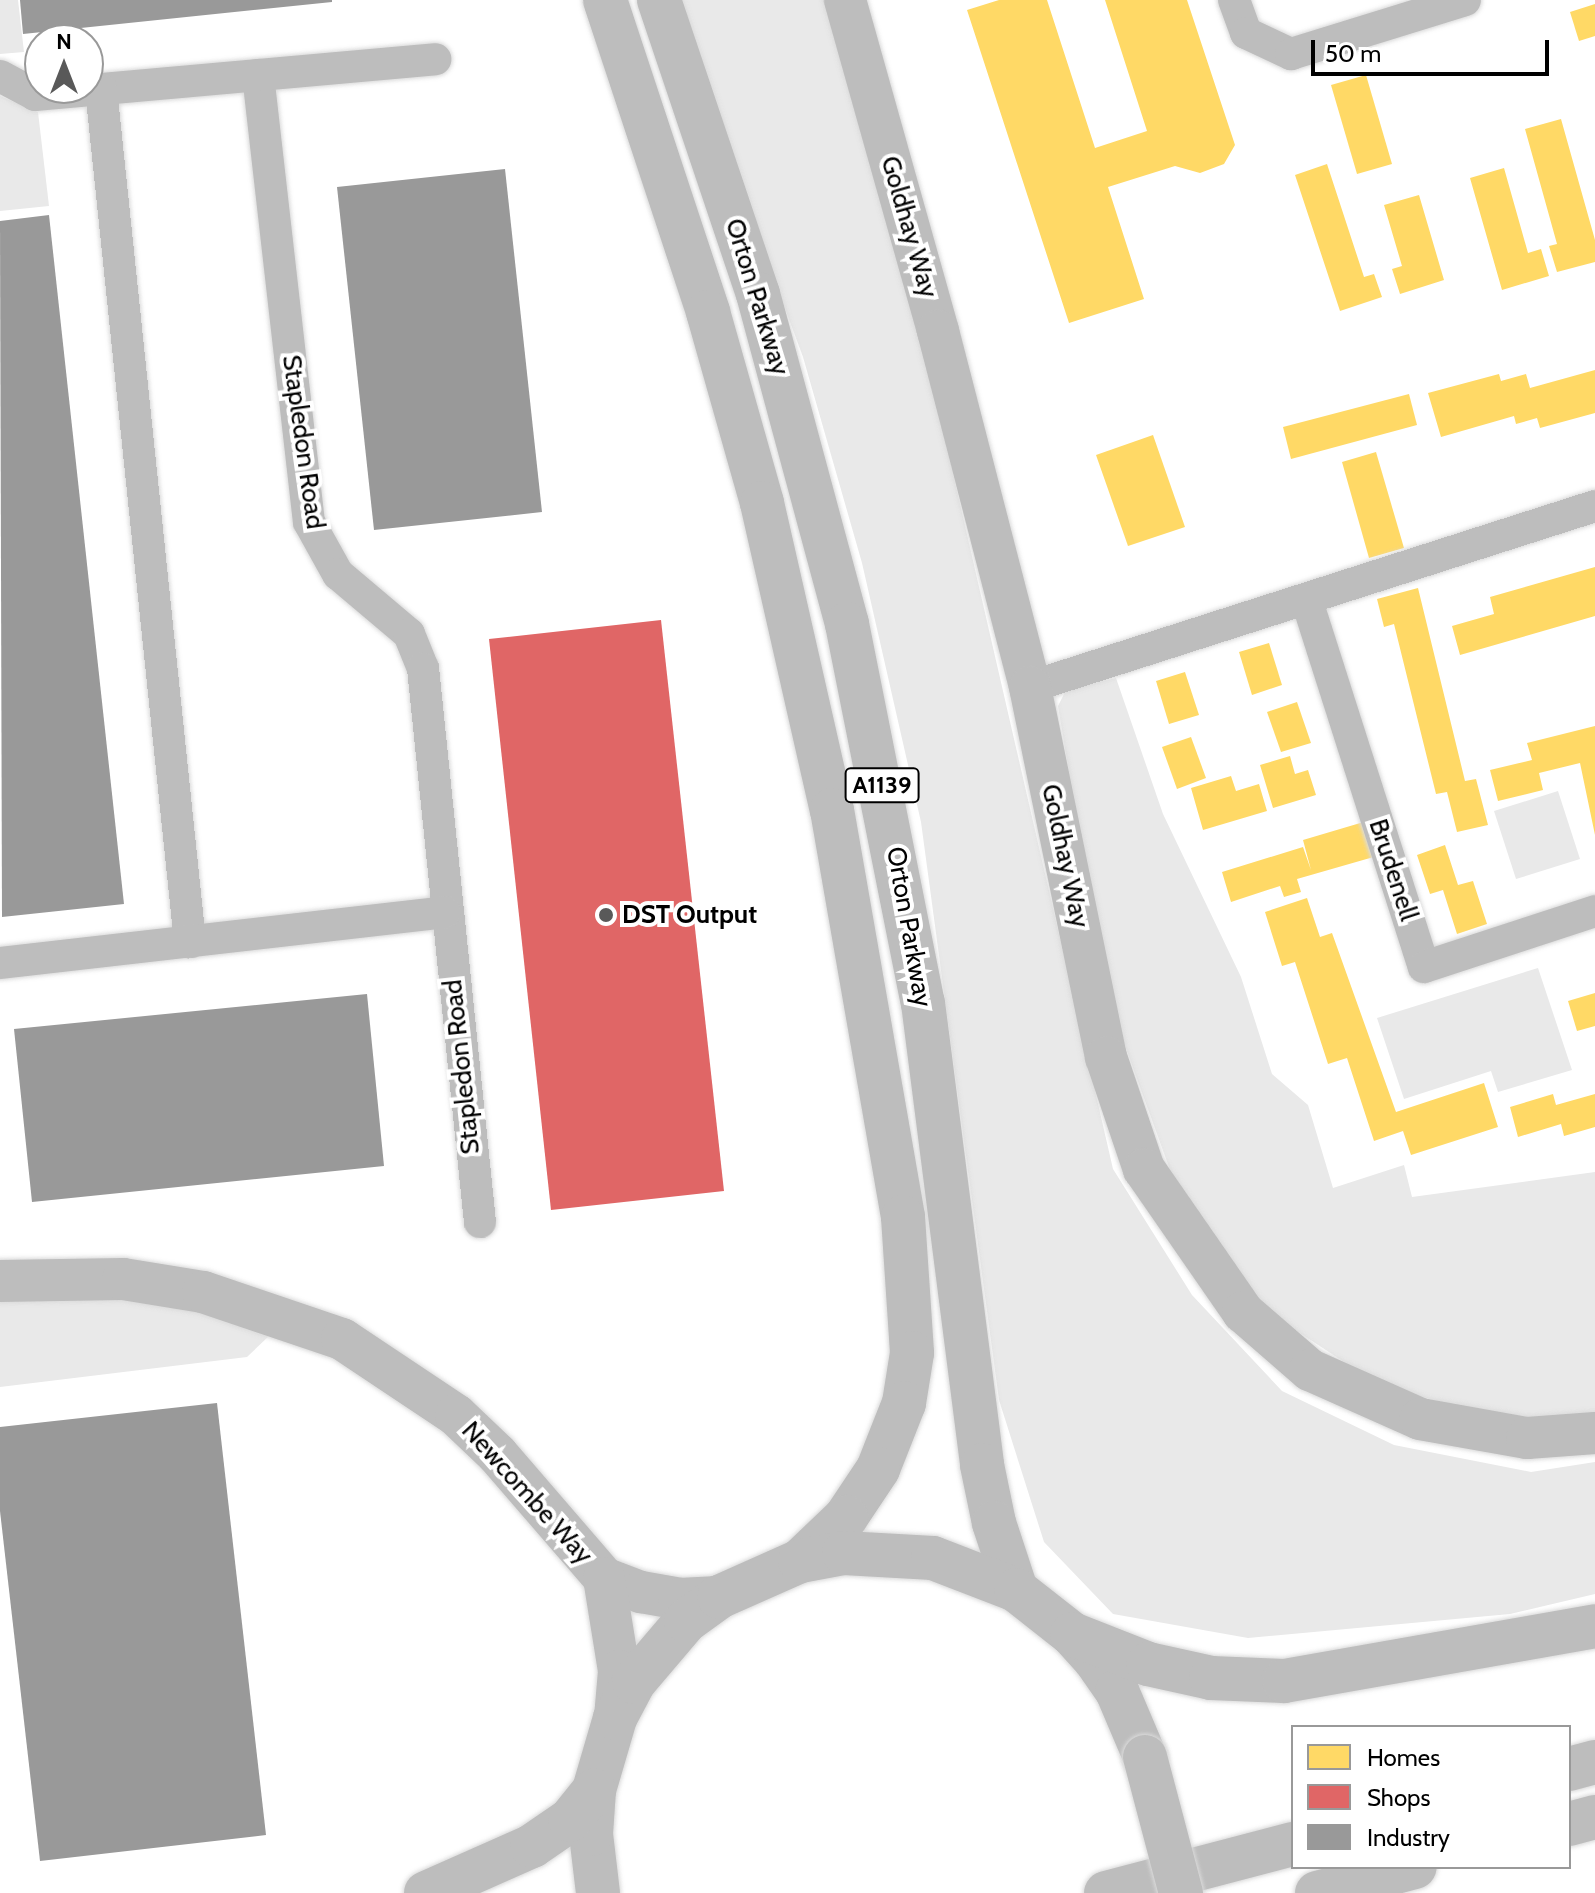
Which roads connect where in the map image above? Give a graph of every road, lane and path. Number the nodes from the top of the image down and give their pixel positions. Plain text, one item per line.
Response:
1 (605, 0) edge
2 (659, 0) edge
3 (845, 0) edge
4 (1234, 0) edge
5 (1465, 0) edge
6 (435, 59) dead end
7 (258, 75) junction
8 (0, 76) edge
9 (24, 89) edge
10 (104, 89) edge
11 (103, 104) edge
12 (1595, 506) edge
13 (1307, 601) junction
14 (1030, 687) junction
15 (1595, 911) edge
16 (445, 912) junction
17 (190, 942) junction
18 (0, 963) edge
19 (480, 1222) dead end
20 (0, 1281) edge
21 (1595, 1433) edge
22 (800, 1561) junction
23 (604, 1578) junction
24 (1016, 1590) junction
25 (719, 1597) junction
26 (1595, 1626) edge
27 (1072, 1634) junction
28 (615, 1718) junction
29 (1595, 1762) edge
30 (1571, 1768) edge
31 (594, 1790) junction
32 (1595, 1817) edge
33 (1571, 1823) edge
34 (1291, 1845) edge
35 (1407, 1869) edge
36 (426, 1893) edge
37 (598, 1893) edge
38 (1106, 1893) edge
39 (1181, 1893) edge
40 (1317, 1893) edge

1 - 22 main road, Orton Parkway / A1139
2 - 24 main road, Orton Parkway / A1139
3 - 14 street, Goldhay Way
4 - 5 street
6 - 7 street
7 - 10 street
7 - 16 street, Stapledon Road
8 - 9 street
11 - 17 street
12 - 13 street
13 - 14 street
13 - 15 street, Brudenell
14 - 21 street, Goldhay Way
16 - 17 street
16 - 19 street, Stapledon Road
17 - 18 street
20 - 23 street, Newcombe Way
22 - 24 main road
22 - 25 main road
23 - 25 street, Newcombe Way
23 - 28 street, Newcombe Way
24 - 27 main road
25 - 28 main road
26 - 27 main road
27 - 39 main road, bridge
28 - 31 main road
29 - 30 main road
31 - 36 main road
31 - 37 main road
32 - 33 main road
34 - 38 main road
35 - 40 main road

